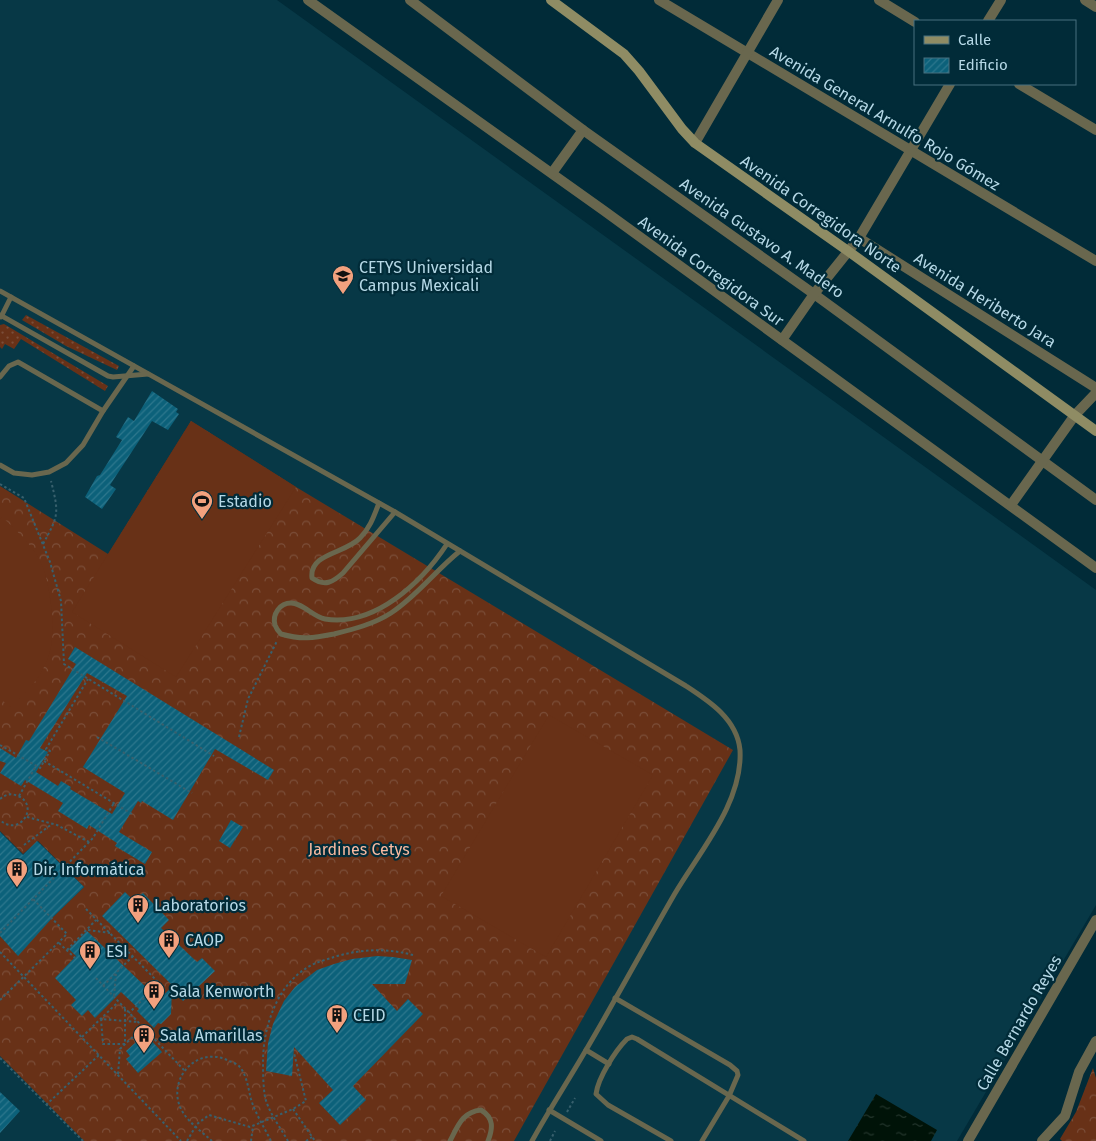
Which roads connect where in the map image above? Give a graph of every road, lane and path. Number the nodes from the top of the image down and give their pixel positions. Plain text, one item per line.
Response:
1 (308, 0) edge
2 (410, 0) edge
3 (551, 0) edge
4 (659, 0) edge
5 (778, 0) edge
6 (879, 0) edge
7 (1001, 0) edge
8 (1085, 0) edge
9 (1096, 7) edge
10 (989, 20) edge
11 (914, 21) edge
12 (747, 54) junction
13 (949, 85) edge
14 (1021, 85) edge
15 (583, 130) junction
16 (1096, 130) edge
17 (695, 143) junction
18 (911, 151) junction
19 (552, 173) junction
20 (859, 238) junction
21 (848, 251) junction
22 (1096, 261) edge
23 (0, 291) edge
24 (814, 294) junction
25 (11, 297) junction
26 (0, 316) edge
27 (782, 340) junction
28 (134, 366) junction
29 (148, 374) junction
30 (0, 377) edge
31 (126, 377) junction
32 (1096, 388) edge
33 (1096, 393) edge
34 (103, 411) junction
35 (1076, 415) junction
36 (1096, 431) edge
37 (1042, 461) junction
38 (0, 465) edge
39 (48, 472) junction
40 (0, 484) edge
41 (1096, 500) edge
42 (379, 503) junction
43 (1011, 505) junction
44 (395, 512) junction
45 (43, 544) junction
46 (447, 544) junction
47 (460, 551) junction
48 (1096, 568) edge
49 (281, 634) junction
50 (88, 679) junction
51 (97, 736) dead end
52 (239, 737) dead end
53 (0, 745) edge
54 (214, 756) dead end
55 (44, 761) junction
56 (36, 766) junction
57 (192, 793) dead end
58 (20, 796) junction
59 (0, 799) edge
60 (114, 803) junction
61 (132, 814) dead end
62 (26, 816) junction
63 (0, 820) edge
64 (52, 824) junction
65 (89, 842) junction
66 (24, 845) dead end
67 (33, 899) junction
68 (86, 909) dead end
69 (96, 920) junction
70 (1096, 920) edge
71 (86, 930) junction
72 (0, 932) edge
73 (110, 933) junction
74 (59, 943) junction
75 (67, 950) junction
76 (0, 952) edge
77 (413, 955) dead end
78 (133, 956) junction
79 (75, 958) dead end
80 (116, 974) junction
81 (24, 977) junction
82 (96, 978) dead end
83 (103, 986) junction
84 (114, 997) junction
85 (615, 998) junction
86 (0, 1000) edge
87 (118, 1002) junction
88 (125, 1009) junction
89 (129, 1013) junction
90 (101, 1019) junction
91 (125, 1021) junction
92 (138, 1022) junction
93 (143, 1027) junction
94 (82, 1037) junction
95 (1096, 1041) edge
96 (125, 1044) junction
97 (586, 1050) junction
98 (294, 1053) dead end
99 (99, 1055) junction
100 (0, 1058) edge
101 (609, 1064) junction
102 (185, 1071) junction
103 (118, 1074) junction
104 (729, 1096) junction
105 (575, 1098) dead end
106 (46, 1105) junction
107 (293, 1109) junction
108 (548, 1110) junction
109 (567, 1112) dead end
110 (273, 1117) junction
111 (261, 1122) junction
112 (253, 1125) junction
113 (196, 1127) junction
114 (555, 1131) dead end
115 (312, 1137) junction
116 (1048, 1139) edge
117 (83, 1141) edge
118 (182, 1141) edge
119 (187, 1141) edge
120 (212, 1141) edge
121 (251, 1141) edge
122 (271, 1141) edge
123 (288, 1141) edge
124 (306, 1141) edge
125 (315, 1141) edge
126 (450, 1141) edge
127 (488, 1141) edge
128 (532, 1141) edge
129 (550, 1141) edge
130 (601, 1141) edge
131 (671, 1141) edge
132 (702, 1141) edge
133 (804, 1141) edge
134 (968, 1141) edge

1 - 19 street, Avenida Corregidora Sur
2 - 15 street, Avenida Gustavo A. Madero
3 - 17 street, Avenida Corregidora Norte
4 - 12 street, Avenida General Arnulfo Rojo Gómez
5 - 12 street
6 - 11 street
7 - 10 street
8 - 9 street
12 - 17 street
12 - 18 street, Avenida General Arnulfo Rojo Gómez
13 - 18 street
14 - 16 street
15 - 19 street
15 - 24 street, Avenida Gustavo A. Madero
17 - 21 street, Avenida Corregidora Norte
18 - 20 street
18 - 22 street, Avenida General Arnulfo Rojo Gómez
19 - 27 street, Avenida Corregidora Sur
20 - 21 street
20 - 32 street, Avenida Heriberto Jara
21 - 24 street
21 - 35 street, Avenida Corregidora Norte
23 - 25 lane
24 - 27 street
24 - 37 street, Avenida Gustavo A. Madero
25 - 26 lane
25 - 28 lane
26 - 31 lane
27 - 43 street, Avenida Corregidora Sur
28 - 29 lane
28 - 31 lane
29 - 31 lane
29 - 42 lane
30 - 34 lane
31 - 34 lane
33 - 35 street
34 - 39 lane
35 - 36 street, Avenida Corregidora Norte
35 - 37 street
37 - 41 street, Avenida Gustavo A. Madero
37 - 43 street
38 - 39 lane
39 - 45 path
40 - 45 path
42 - 44 lane
42 - 44 lane
43 - 48 street, Avenida Corregidora Sur
44 - 46 lane
45 - 50 path
46 - 47 lane
46 - 49 lane
47 - 49 lane
47 - 85 lane
49 - 52 path
50 - 54 path
50 - 55 path
51 - 57 path
53 - 56 path
55 - 56 path
55 - 60 path
56 - 58 path
58 - 59 path
58 - 62 path
60 - 61 path
60 - 65 path
62 - 63 path
62 - 64 path
64 - 65 path
64 - 66 path
65 - 67 path
67 - 72 path
67 - 74 path
68 - 69 path
69 - 71 path
69 - 73 path
70 - 134 street, Calle Bernardo Reyes
71 - 73 path
71 - 75 path
73 - 78 path
74 - 75 path
74 - 81 path
75 - 79 path
76 - 81 path
77 - 110 path
78 - 80 path
78 - 89 path
80 - 83 path
80 - 84 path
81 - 86 path
81 - 94 path
82 - 83 path
83 - 84 path
84 - 87 path
85 - 97 lane
85 - 104 lane
87 - 88 path
87 - 90 path
88 - 89 path
88 - 91 path
89 - 92 path
90 - 91 path
90 - 94 path
90 - 96 path
91 - 92 path
91 - 96 path
92 - 93 path
93 - 96 path
93 - 102 path
94 - 99 path
95 - 116 street
96 - 103 path
97 - 101 lane
97 - 108 lane
98 - 107 path
99 - 103 path
99 - 106 path
100 - 106 path
101 - 104 lane
101 - 131 lane
102 - 111 path
102 - 113 path
103 - 118 path
104 - 132 lane
104 - 133 lane
105 - 109 path
106 - 117 path
107 - 110 path
107 - 115 path
108 - 128 lane
108 - 130 lane
110 - 111 path
110 - 123 path
111 - 112 path
111 - 122 path
112 - 113 path
112 - 121 path
113 - 119 path
113 - 120 path
114 - 129 path
115 - 124 path
115 - 125 path
126 - 127 lane

